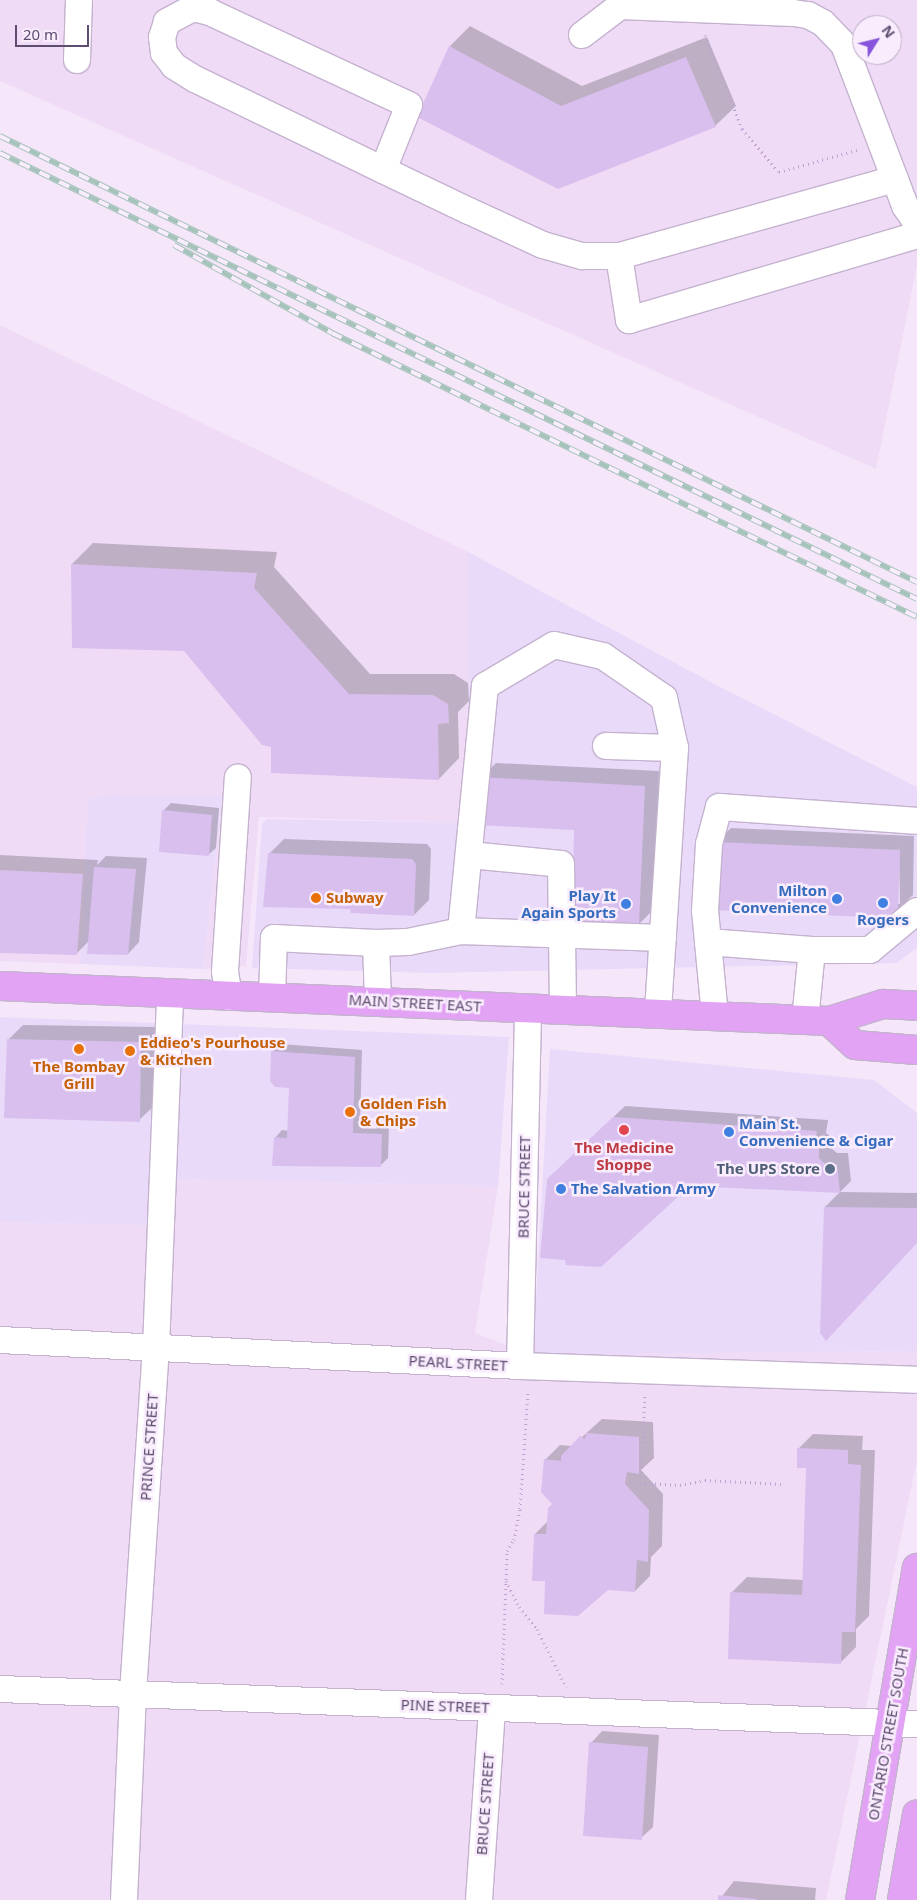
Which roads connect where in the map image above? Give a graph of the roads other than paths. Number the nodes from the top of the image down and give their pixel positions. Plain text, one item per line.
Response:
1 (79, 0) edge
2 (582, 35) dead end
3 (77, 60) dead end
4 (383, 170) junction
5 (895, 179) junction
6 (917, 223) edge
7 (917, 235) edge
8 (619, 256) junction
9 (606, 746) dead end
10 (675, 748) junction
11 (238, 777) dead end
12 (917, 821) edge
13 (470, 855) junction
14 (917, 912) edge
15 (461, 931) junction
16 (560, 932) junction
17 (663, 938) junction
18 (708, 942) junction
19 (376, 943) junction
20 (812, 950) junction
21 (0, 986) edge
22 (170, 995) junction
23 (229, 997) junction
24 (272, 997) junction
25 (378, 1001) junction
26 (909, 1002) edge
27 (528, 1009) junction
28 (563, 1010) junction
29 (658, 1014) junction
30 (715, 1016) junction
31 (817, 1021) junction
32 (875, 1047) junction
33 (917, 1050) edge
34 (917, 1069) edge
35 (0, 1340) edge
36 (156, 1348) junction
37 (524, 1366) junction
38 (917, 1380) edge
39 (917, 1568) edge
40 (0, 1689) edge
41 (133, 1693) junction
42 (497, 1708) junction
43 (889, 1723) junction
44 (917, 1724) edge
45 (917, 1814) edge
46 (124, 1900) edge
47 (479, 1900) edge
48 (860, 1900) edge
49 (902, 1900) edge

1 - 3 street
2 - 5 street
4 - 4 street
4 - 8 street
5 - 6 street
5 - 8 street
7 - 8 street
9 - 10 street
10 - 13 street
10 - 17 street
11 - 23 street
12 - 18 street
13 - 15 street
13 - 16 street
14 - 20 street
15 - 16 street
15 - 19 street
16 - 17 street
16 - 28 street
17 - 29 street
18 - 20 street
18 - 30 street
19 - 24 street
19 - 25 street
20 - 31 street
21 - 22 main road, MAIN STREET EAST
22 - 23 main road, MAIN STREET EAST
22 - 36 street, PRINCE STREET
23 - 24 main road, MAIN STREET EAST
24 - 25 main road, MAIN STREET EAST
25 - 27 main road, MAIN STREET EAST
26 - 31 main road, MAIN STREET EAST
27 - 28 main road, MAIN STREET EAST
27 - 37 street, BRUCE STREET
28 - 29 main road, MAIN STREET EAST
29 - 30 main road, MAIN STREET EAST
30 - 31 main road, MAIN STREET EAST
31 - 32 main road
32 - 33 main road
32 - 34 main road
35 - 36 street, PEARL STREET
36 - 37 street, PEARL STREET
36 - 41 street, PRINCE STREET
37 - 38 street, PEARL STREET
39 - 43 main road, ONTARIO STREET SOUTH
40 - 41 street, PINE STREET
41 - 42 street, PINE STREET
41 - 46 street, PRINCE STREET
42 - 43 street, PINE STREET
42 - 47 street, BRUCE STREET
43 - 44 street, PINE STREET
43 - 48 main road, ONTARIO STREET SOUTH
45 - 49 main road

